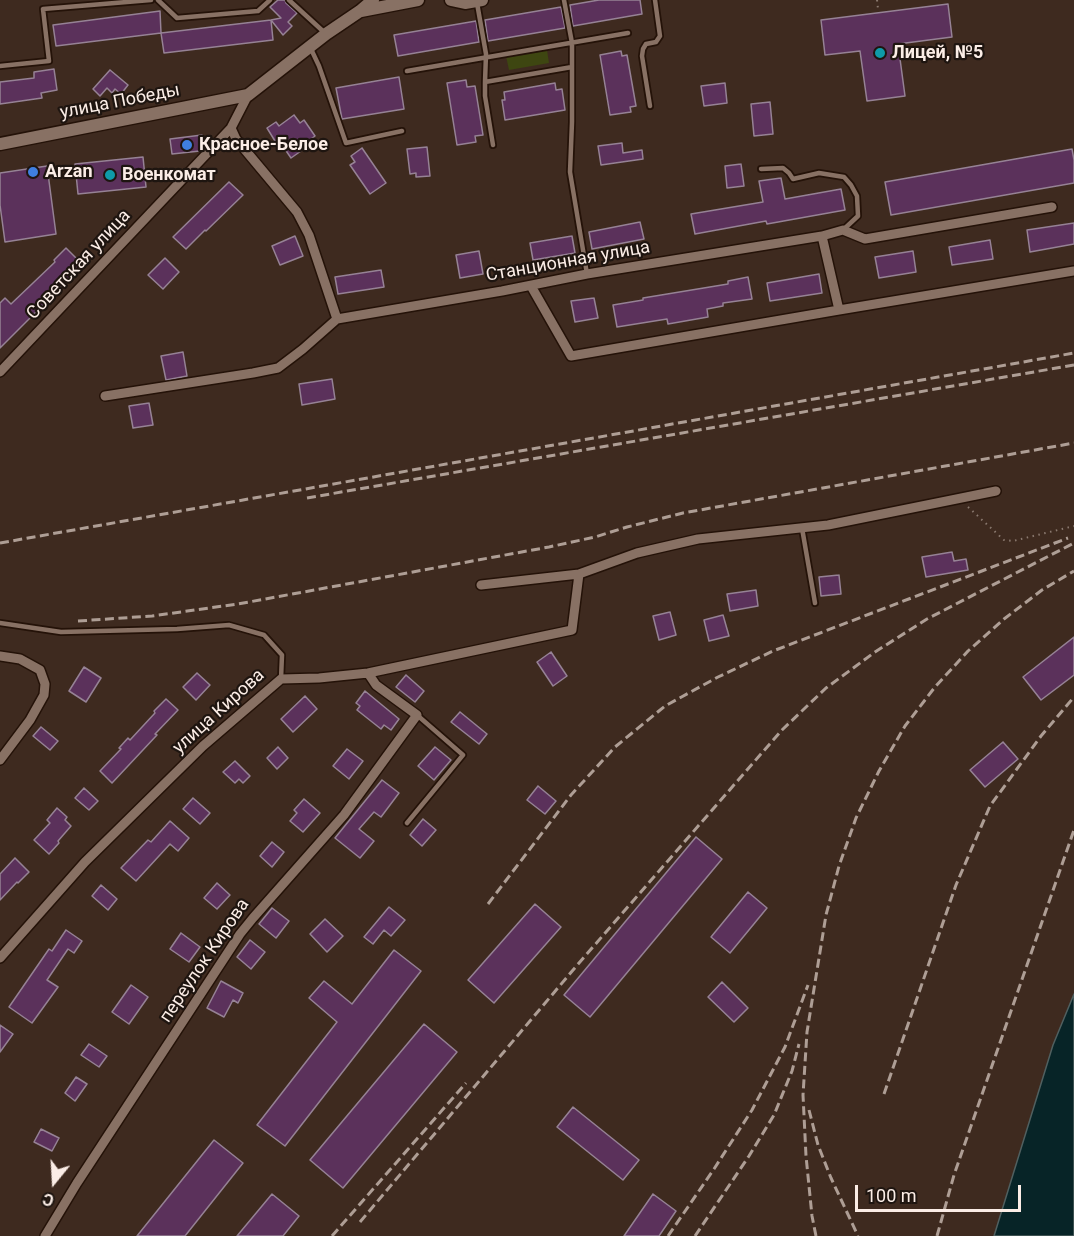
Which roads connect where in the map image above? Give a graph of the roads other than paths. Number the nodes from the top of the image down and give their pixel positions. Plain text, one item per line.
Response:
1 (152, 0) edge
2 (158, 0) edge
3 (270, 0) edge
4 (289, 0) edge
5 (373, 0) edge
6 (418, 0) edge
7 (451, 0) edge
8 (564, 0) edge
9 (655, 0) edge
10 (479, 1) edge
11 (360, 11) junction
12 (628, 33) dead end
13 (326, 34) junction
14 (572, 43) junction
15 (310, 46) junction
16 (486, 57) junction
17 (0, 66) edge
18 (572, 67) junction
19 (407, 71) dead end
20 (485, 82) junction
21 (248, 95) junction
22 (650, 106) dead end
23 (231, 128) junction
24 (402, 131) dead end
25 (0, 144) edge
26 (493, 145) dead end
27 (761, 169) dead end
28 (1052, 207) dead end
29 (843, 230) junction
30 (822, 236) junction
31 (1074, 270) edge
32 (587, 274) junction
33 (531, 286) junction
34 (839, 310) junction
35 (337, 319) junction
36 (0, 372) edge
37 (105, 396) dead end
38 (996, 491) dead end
39 (802, 528) junction
40 (579, 574) junction
41 (481, 585) dead end
42 (815, 603) dead end
43 (0, 623) edge
44 (0, 656) edge
45 (368, 673) junction
46 (281, 679) junction
47 (417, 715) junction
48 (0, 760) edge
49 (407, 823) dead end
50 (0, 958) edge
51 (45, 1236) edge

1 - 17 lane
2 - 3 lane
4 - 13 lane
5 - 11 street
6 - 11 street
7 - 10 street
8 - 14 lane
9 - 22 lane
10 - 16 lane
11 - 13 street
12 - 14 lane
13 - 15 street
14 - 16 lane
14 - 18 lane
15 - 21 street
15 - 24 lane
16 - 19 lane
16 - 20 lane
18 - 20 lane
18 - 32 lane
20 - 26 lane
21 - 23 street, Советская улица
21 - 25 street, улица Победы
23 - 35 street
23 - 36 street, Советская улица
27 - 29 lane
28 - 29 street
29 - 30 street, Станционная улица
30 - 32 street, Станционная улица
30 - 34 street
31 - 34 street
32 - 33 street, Станционная улица
33 - 34 street
33 - 35 street, Станционная улица
35 - 37 street
38 - 39 street
39 - 40 street
39 - 42 lane
40 - 41 street
40 - 45 street, улица Кирова
43 - 46 lane
44 - 48 street
45 - 46 street, улица Кирова
45 - 47 street
46 - 50 street, улица Кирова
47 - 49 lane
47 - 51 street, переулок Кирова

